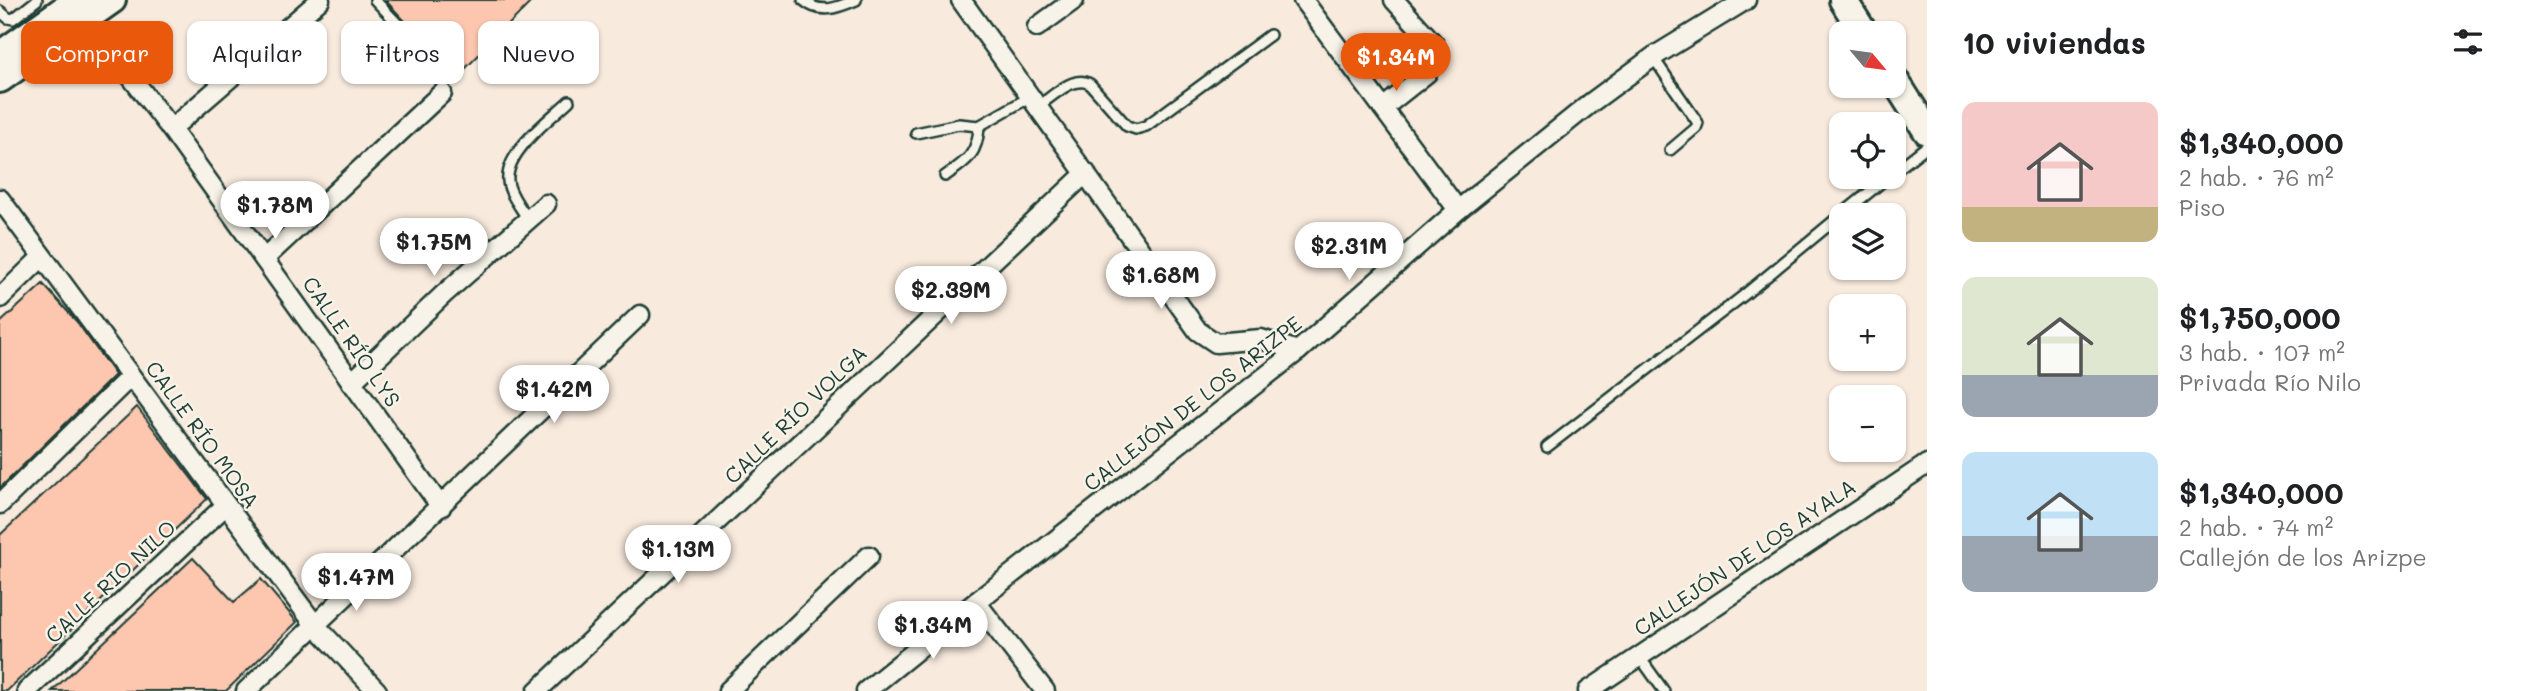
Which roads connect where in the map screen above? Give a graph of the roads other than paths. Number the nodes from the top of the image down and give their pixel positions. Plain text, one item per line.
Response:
1 (37, 0) edge
2 (112, 0) edge
3 (320, 0) edge
4 (375, 0) edge
5 (803, 0) edge
6 (856, 0) edge
7 (961, 0) edge
8 (1074, 0) edge
9 (1303, 0) edge
10 (1394, 0) edge
11 (1746, 0) edge
12 (1849, 2) edge
13 (76, 8) edge
14 (0, 11) edge
15 (395, 21) edge
16 (1858, 21) edge
17 (1037, 27) dead end
18 (1270, 35) dead end
19 (0, 55) edge
20 (1653, 57) junction
21 (0, 79) edge
22 (442, 93) dead end
23 (1906, 98) edge
24 (569, 101) dead end
25 (1033, 102) junction
26 (1383, 108) junction
27 (978, 125) junction
28 (171, 129) junction
29 (1927, 131) edge
30 (916, 133) dead end
31 (1927, 146) edge
32 (1670, 150) dead end
33 (1906, 163) edge
34 (1086, 173) junction
35 (945, 176) dead end
36 (1873, 189) edge
37 (0, 199) edge
38 (1856, 203) edge
39 (546, 204) dead end
40 (1458, 210) junction
41 (528, 220) junction
42 (1829, 225) edge
43 (42, 257) junction
44 (264, 259) junction
45 (0, 298) edge
46 (640, 315) dead end
47 (1298, 351) junction
48 (130, 377) junction
49 (351, 383) junction
50 (1547, 447) dead end
51 (1927, 464) edge
52 (0, 504) edge
53 (225, 506) junction
54 (441, 507) junction
55 (869, 556) dead end
56 (976, 602) junction
57 (315, 625) junction
58 (1639, 656) junction
59 (27, 691) edge
60 (246, 691) edge
61 (377, 691) edge
62 (537, 691) edge
63 (728, 691) edge
64 (866, 691) edge
65 (1045, 691) edge
66 (1588, 691) edge
67 (1664, 691) edge

1 - 14 lane
2 - 13 main road
3 - 28 street
4 - 15 lane
5 - 6 lane
7 - 25 street
8 - 17 street
9 - 26 street
10 - 26 street
11 - 20 street, CALLEJÓN DE LOS ARIZPE
12 - 16 main road
13 - 19 main road
13 - 21 main road
13 - 28 street, CALLE RÍO LYS
18 - 25 lane
20 - 32 lane
20 - 40 street, CALLEJÓN DE LOS ARIZPE
22 - 44 street
23 - 29 main road
24 - 41 lane
25 - 27 lane
25 - 34 street
26 - 40 street
27 - 30 lane
27 - 35 lane
28 - 44 street, CALLE RÍO LYS
31 - 33 lane
34 - 47 street
34 - 62 street, CALLE RÍO VOLGA
36 - 38 lane
37 - 43 street, CALLE RÍO MOSA
39 - 41 street
40 - 47 street, CALLEJÓN DE LOS ARIZPE
41 - 49 street
42 - 50 lane
43 - 45 street
43 - 48 street, CALLE RÍO MOSA
44 - 49 street, CALLE RÍO LYS
46 - 54 street
47 - 56 street, CALLEJÓN DE LOS ARIZPE
48 - 52 street
48 - 53 street, CALLE RÍO MOSA
49 - 54 street, CALLE RÍO LYS
51 - 58 street, CALLEJÓN DE LOS AYALA
53 - 57 street, CALLE RÍO MOSA
53 - 59 street, CALLE RIO NILO
54 - 57 street
55 - 63 street
56 - 64 street, CALLEJÓN DE LOS ARIZPE
56 - 65 street
57 - 60 street
57 - 61 street, CALLE RÍO MOSA
58 - 66 street, CALLEJÓN DE LOS AYALA
58 - 67 lane

